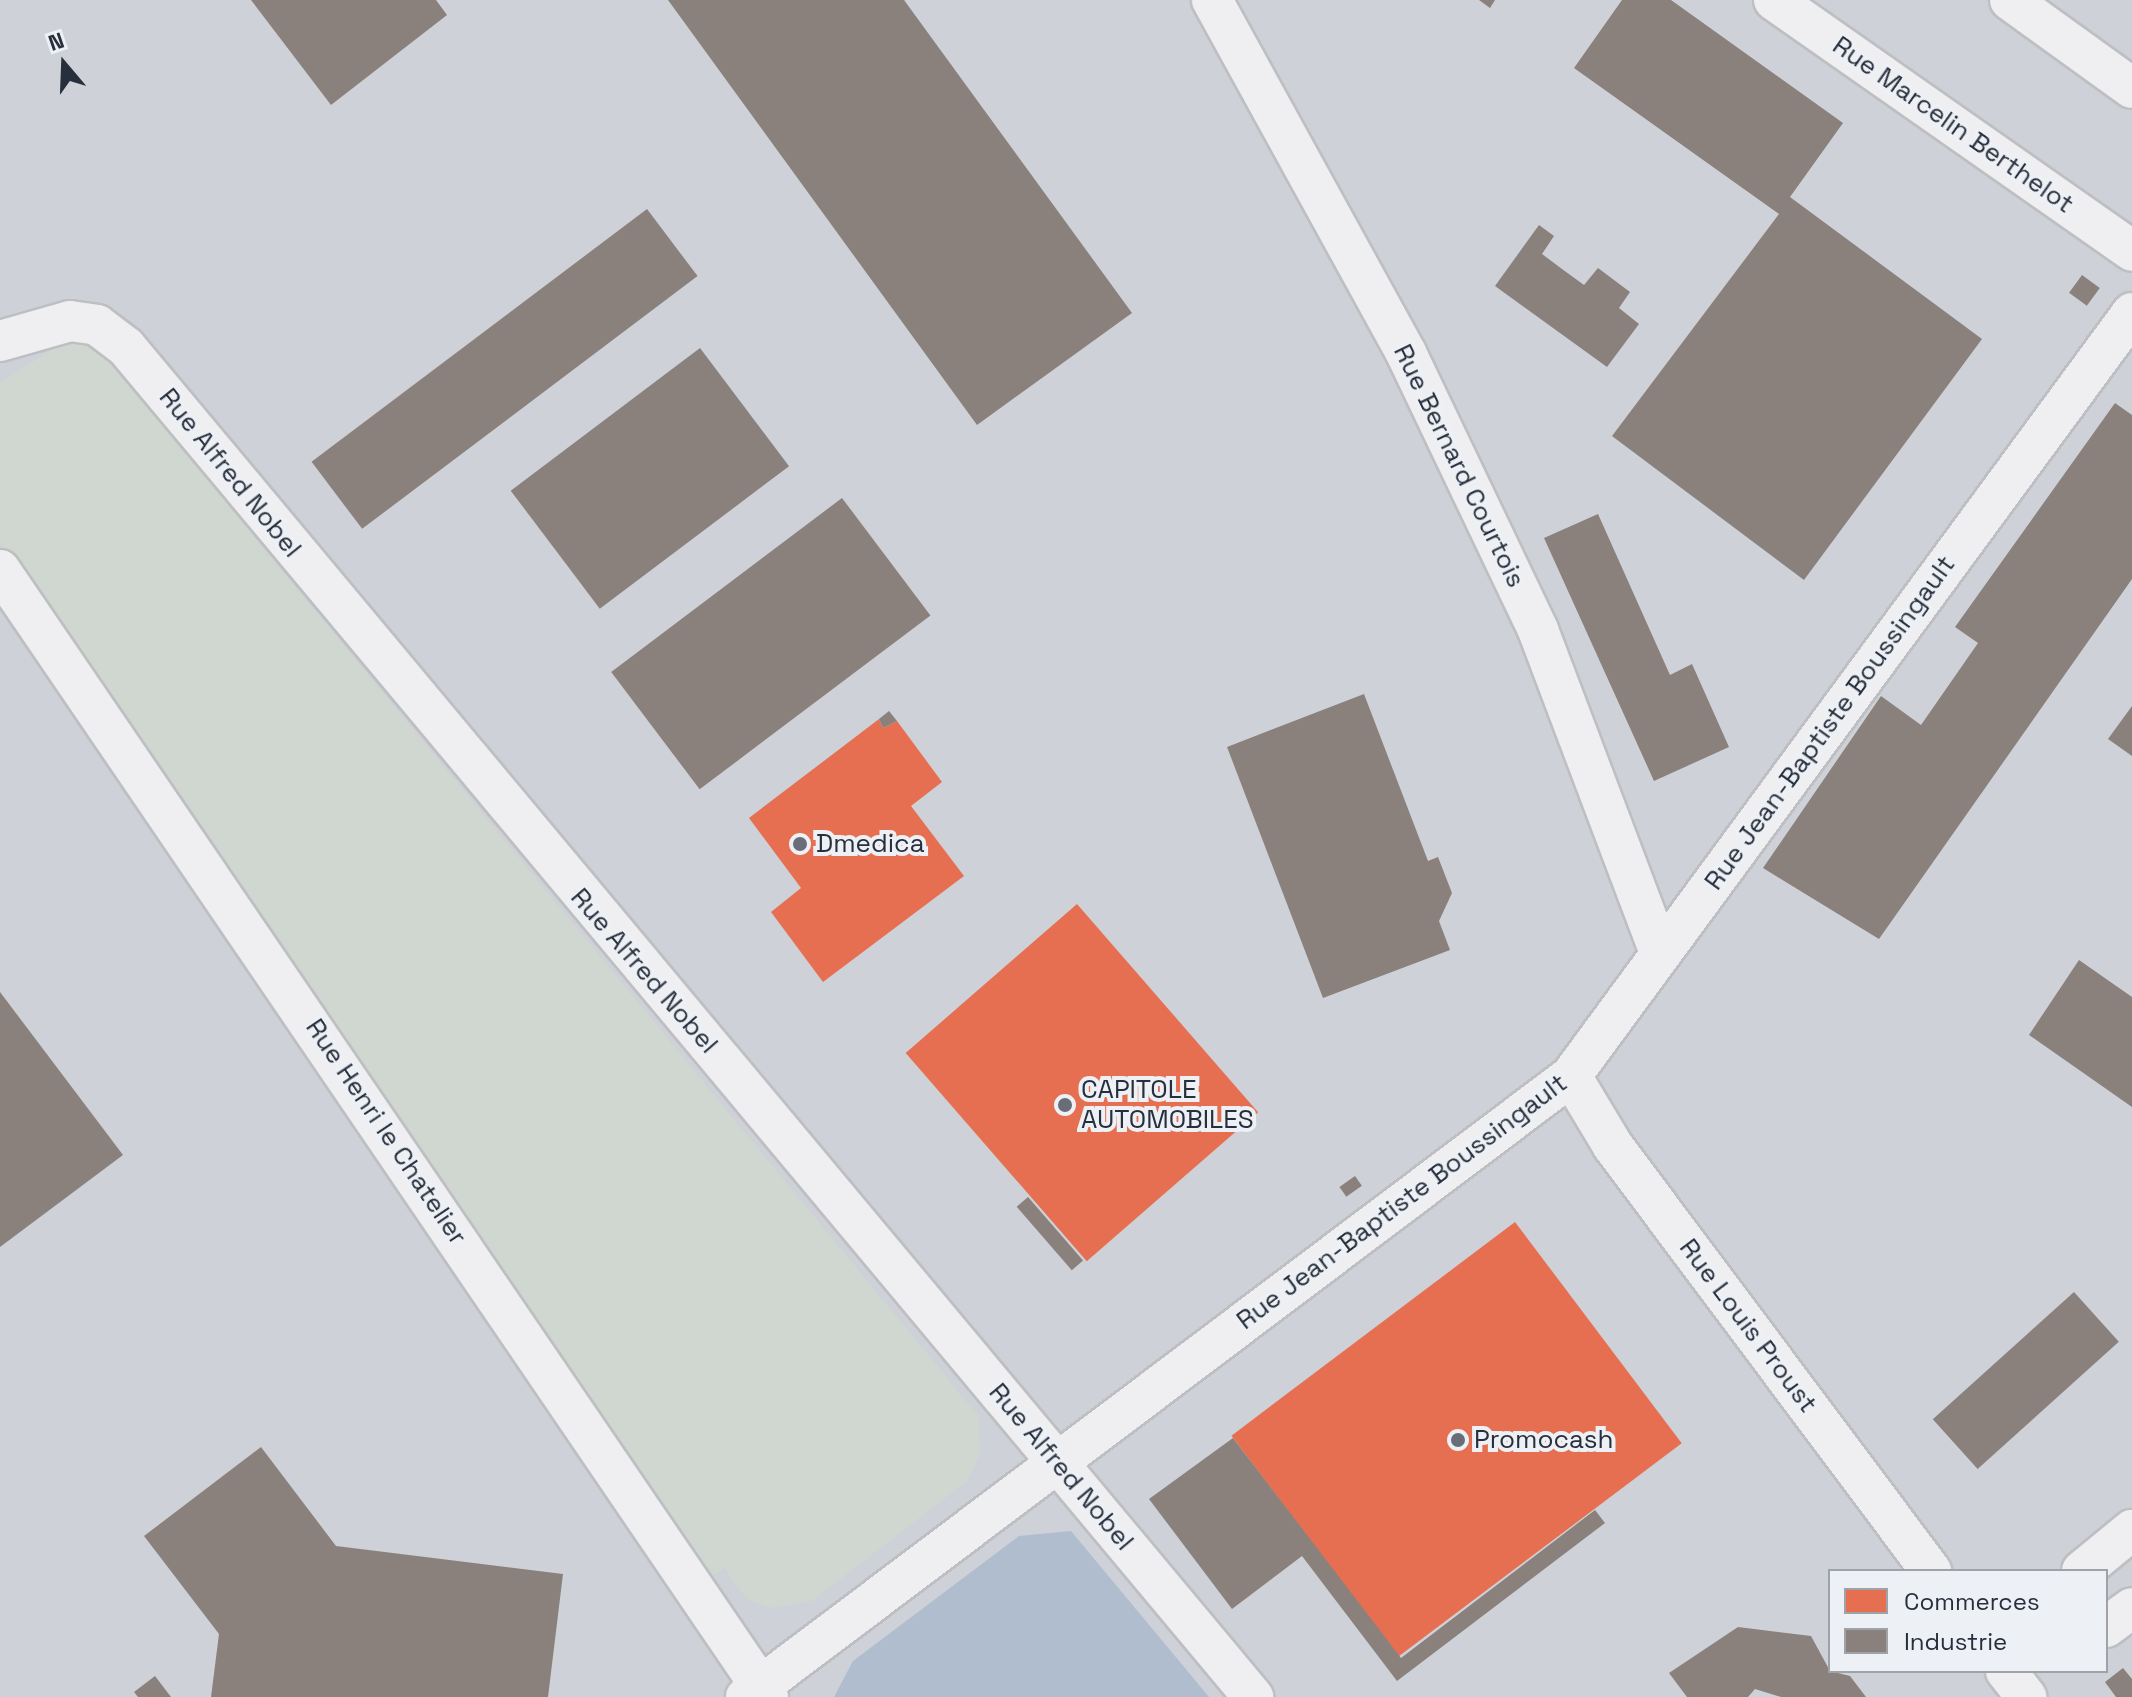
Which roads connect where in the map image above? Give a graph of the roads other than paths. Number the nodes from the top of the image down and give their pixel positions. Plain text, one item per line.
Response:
1 (1212, 0) edge
2 (1774, 0) edge
3 (2010, 0) edge
4 (2132, 88) edge
5 (2132, 251) edge
6 (2132, 313) edge
7 (0, 341) edge
8 (0, 570) edge
9 (1660, 953) junction
10 (1571, 1076) junction
11 (1057, 1462) junction
12 (2132, 1530) edge
13 (1930, 1569) edge
14 (2084, 1569) edge
15 (2132, 1608) edge
16 (2108, 1626) edge
17 (2008, 1673) edge
18 (758, 1693) edge
19 (1253, 1697) edge
20 (2026, 1697) edge

1 - 9 street, Rue Bernard Courtois
2 - 5 street, Rue Marcelin Berthelot
3 - 4 street
6 - 9 street, Rue Jean-Baptiste Boussingault
7 - 11 street, Rue Alfred Nobel
8 - 18 street, Rue Henri le Chatelier
9 - 10 street, Rue Jean-Baptiste Boussingault
10 - 11 street, Rue Jean-Baptiste Boussingault
10 - 13 street, Rue Louis Proust
11 - 18 street, Rue Jean-Baptiste Boussingault
11 - 19 street, Rue Alfred Nobel
12 - 14 street
15 - 16 street
17 - 20 street

